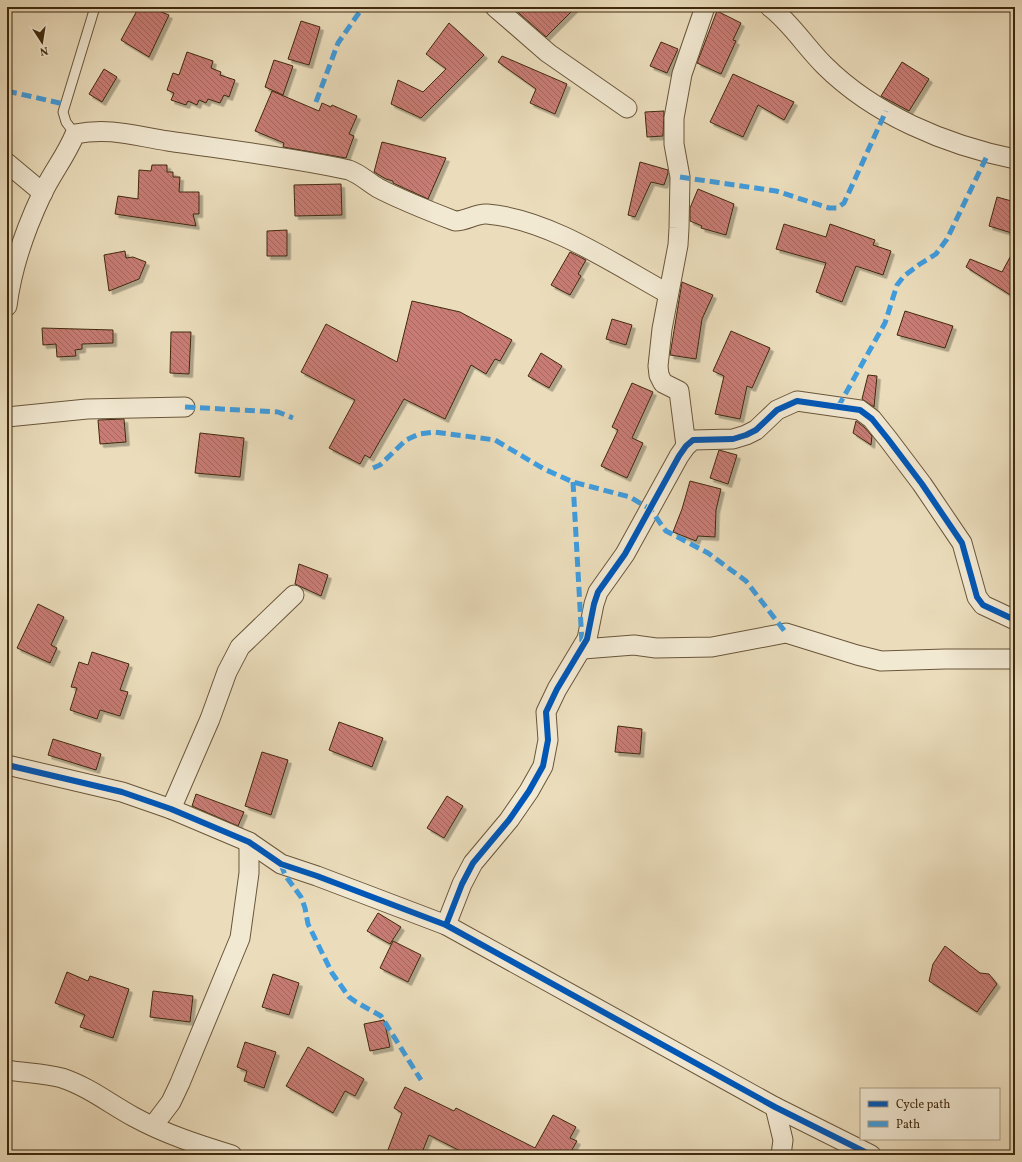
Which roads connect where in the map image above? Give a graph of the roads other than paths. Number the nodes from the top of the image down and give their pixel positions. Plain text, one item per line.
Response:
1 (94, 7) edge
2 (495, 7) edge
3 (705, 7) edge
4 (770, 7) edge
5 (627, 108) dead end
6 (75, 134) junction
7 (1015, 159) edge
8 (7, 163) edge
9 (43, 193) junction
10 (667, 294) junction
11 (7, 306) edge
12 (185, 407) dead end
13 (7, 417) edge
14 (686, 446) junction
15 (294, 595) dead end
16 (1015, 620) edge
17 (583, 649) junction
18 (1015, 659) edge
19 (7, 765) edge
20 (171, 809) junction
21 (249, 842) junction
22 (446, 925) junction
23 (7, 1070) edge
24 (775, 1106) junction
25 (153, 1126) junction
26 (232, 1155) edge
27 (781, 1155) edge
28 (870, 1155) edge

1 - 6 lane
2 - 5 street
3 - 10 street
4 - 7 street
6 - 9 street
6 - 10 street
8 - 9 street
9 - 11 street
10 - 14 street
12 - 13 street
14 - 16 street
14 - 17 street
15 - 20 street
17 - 18 street
17 - 22 street
19 - 20 street
20 - 21 street
21 - 22 street
21 - 25 street
22 - 24 street
23 - 25 street
24 - 27 street
24 - 28 street
25 - 26 street

